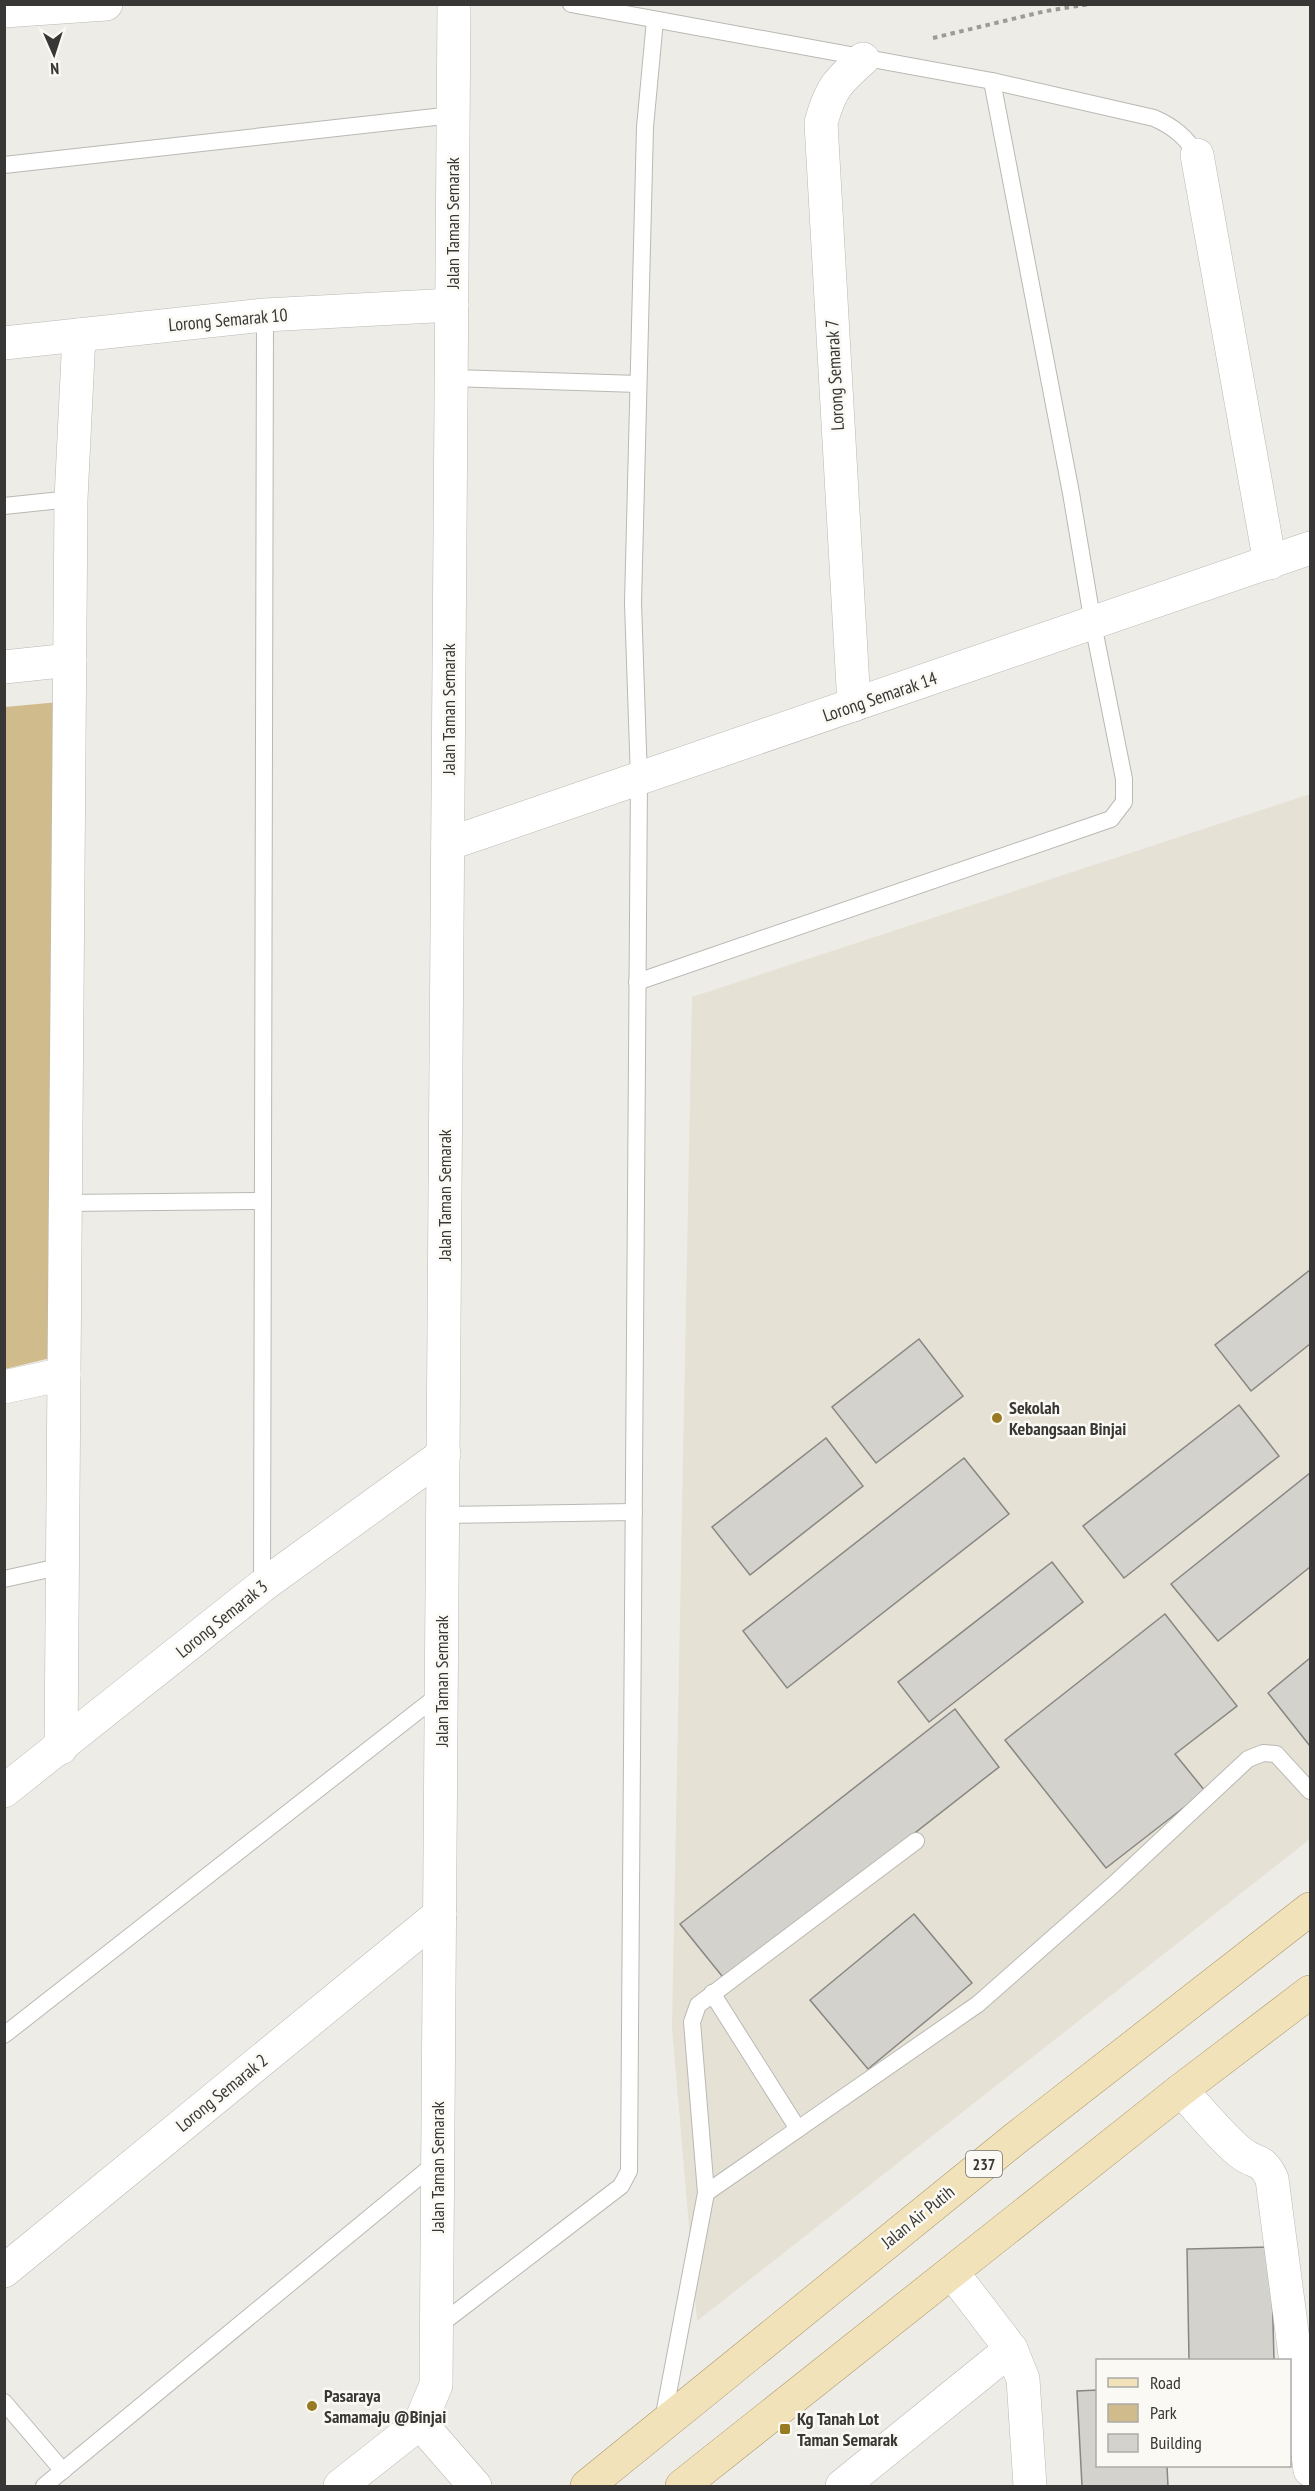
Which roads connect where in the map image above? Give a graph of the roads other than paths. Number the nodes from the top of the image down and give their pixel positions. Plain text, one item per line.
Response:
1 (106, 4) edge
2 (454, 4) edge
3 (571, 4) edge
4 (4, 11) edge
5 (655, 20) junction
6 (863, 59) junction
7 (992, 81) junction
8 (453, 115) junction
9 (1197, 155) joint
10 (4, 165) edge
11 (452, 305) junction
12 (265, 315) junction
13 (79, 336) junction
14 (4, 343) edge
15 (452, 378) junction
16 (638, 384) junction
17 (71, 500) junction
18 (4, 506) edge
19 (1311, 548) edge
20 (1270, 562) junction
21 (1093, 624) junction
22 (70, 660) junction
23 (4, 667) edge
24 (854, 705) junction
25 (639, 779) junction
26 (448, 844) junction
27 (637, 982) junction
28 (263, 1201) junction
29 (65, 1203) junction
30 (64, 1374) junction
31 (4, 1387) edge
32 (444, 1454) junction
33 (634, 1512) junction
34 (443, 1515) junction
35 (63, 1566) junction
36 (4, 1579) edge
37 (262, 1587) junction
38 (442, 1693) junction
39 (61, 1748) junction
40 (4, 1791) edge
41 (1311, 1791) edge
42 (916, 1841) dead end
43 (1311, 1909) edge
44 (440, 1914) junction
45 (1311, 1992) edge
46 (712, 1993) junction
47 (4, 2035) edge
48 (1181, 2090) junction
49 (798, 2129) junction
50 (438, 2161) junction
51 (706, 2193) junction
52 (4, 2271) edge
53 (952, 2272) junction
54 (436, 2327) junction
55 (1011, 2349) junction
56 (4, 2402) edge
57 (420, 2423) junction
58 (662, 2424) junction
59 (1311, 2470) edge
60 (63, 2471) junction
61 (44, 2487) edge
62 (340, 2487) edge
63 (475, 2487) edge
64 (587, 2487) edge
65 (682, 2487) edge
66 (842, 2487) edge
67 (1030, 2487) edge

1 - 4 street
2 - 8 street, Jalan Taman Semarak
3 - 5 lane
5 - 6 lane
5 - 16 lane
6 - 7 lane
6 - 24 street, Lorong Semarak 7
7 - 9 lane
7 - 21 lane
8 - 10 lane
8 - 11 street, Jalan Taman Semarak
9 - 20 street
11 - 12 street, Lorong Semarak 10
11 - 15 street, Jalan Taman Semarak
12 - 13 street, Lorong Semarak 10
12 - 28 lane
13 - 14 street, Lorong Semarak 10
13 - 17 street
15 - 16 lane
15 - 26 street, Jalan Taman Semarak
16 - 25 lane
17 - 18 lane
17 - 22 street
19 - 20 street, Lorong Semarak 14
20 - 21 street, Lorong Semarak 14
21 - 24 street, Lorong Semarak 14
21 - 27 lane
22 - 23 street
22 - 29 street
24 - 25 street, Lorong Semarak 14
25 - 26 street, Lorong Semarak 14
25 - 27 lane
26 - 32 street, Jalan Taman Semarak
27 - 33 lane
28 - 29 lane
28 - 37 lane
29 - 30 street
30 - 31 street
30 - 35 street
32 - 34 street, Jalan Taman Semarak
32 - 37 street, Lorong Semarak 3
33 - 34 lane
33 - 54 lane
34 - 38 street, Jalan Taman Semarak
35 - 36 lane
35 - 39 street
37 - 39 street, Lorong Semarak 3
38 - 44 street, Jalan Taman Semarak
38 - 47 lane
39 - 40 street, Lorong Semarak 3
41 - 49 lane
42 - 46 lane
43 - 58 main road, Jalan Air Putih / 237
44 - 50 street, Jalan Taman Semarak
44 - 52 street, Lorong Semarak 2
45 - 48 main road
46 - 49 lane
46 - 51 lane
48 - 53 main road
48 - 59 street
49 - 51 lane
50 - 54 street, Jalan Taman Semarak
50 - 60 lane
51 - 58 lane
53 - 55 street
53 - 65 main road
54 - 57 street, Jalan Taman Semarak
55 - 66 street
55 - 67 street
56 - 60 lane
57 - 62 street
57 - 63 street
58 - 64 main road, Jalan Air Putih / 237
60 - 61 lane

